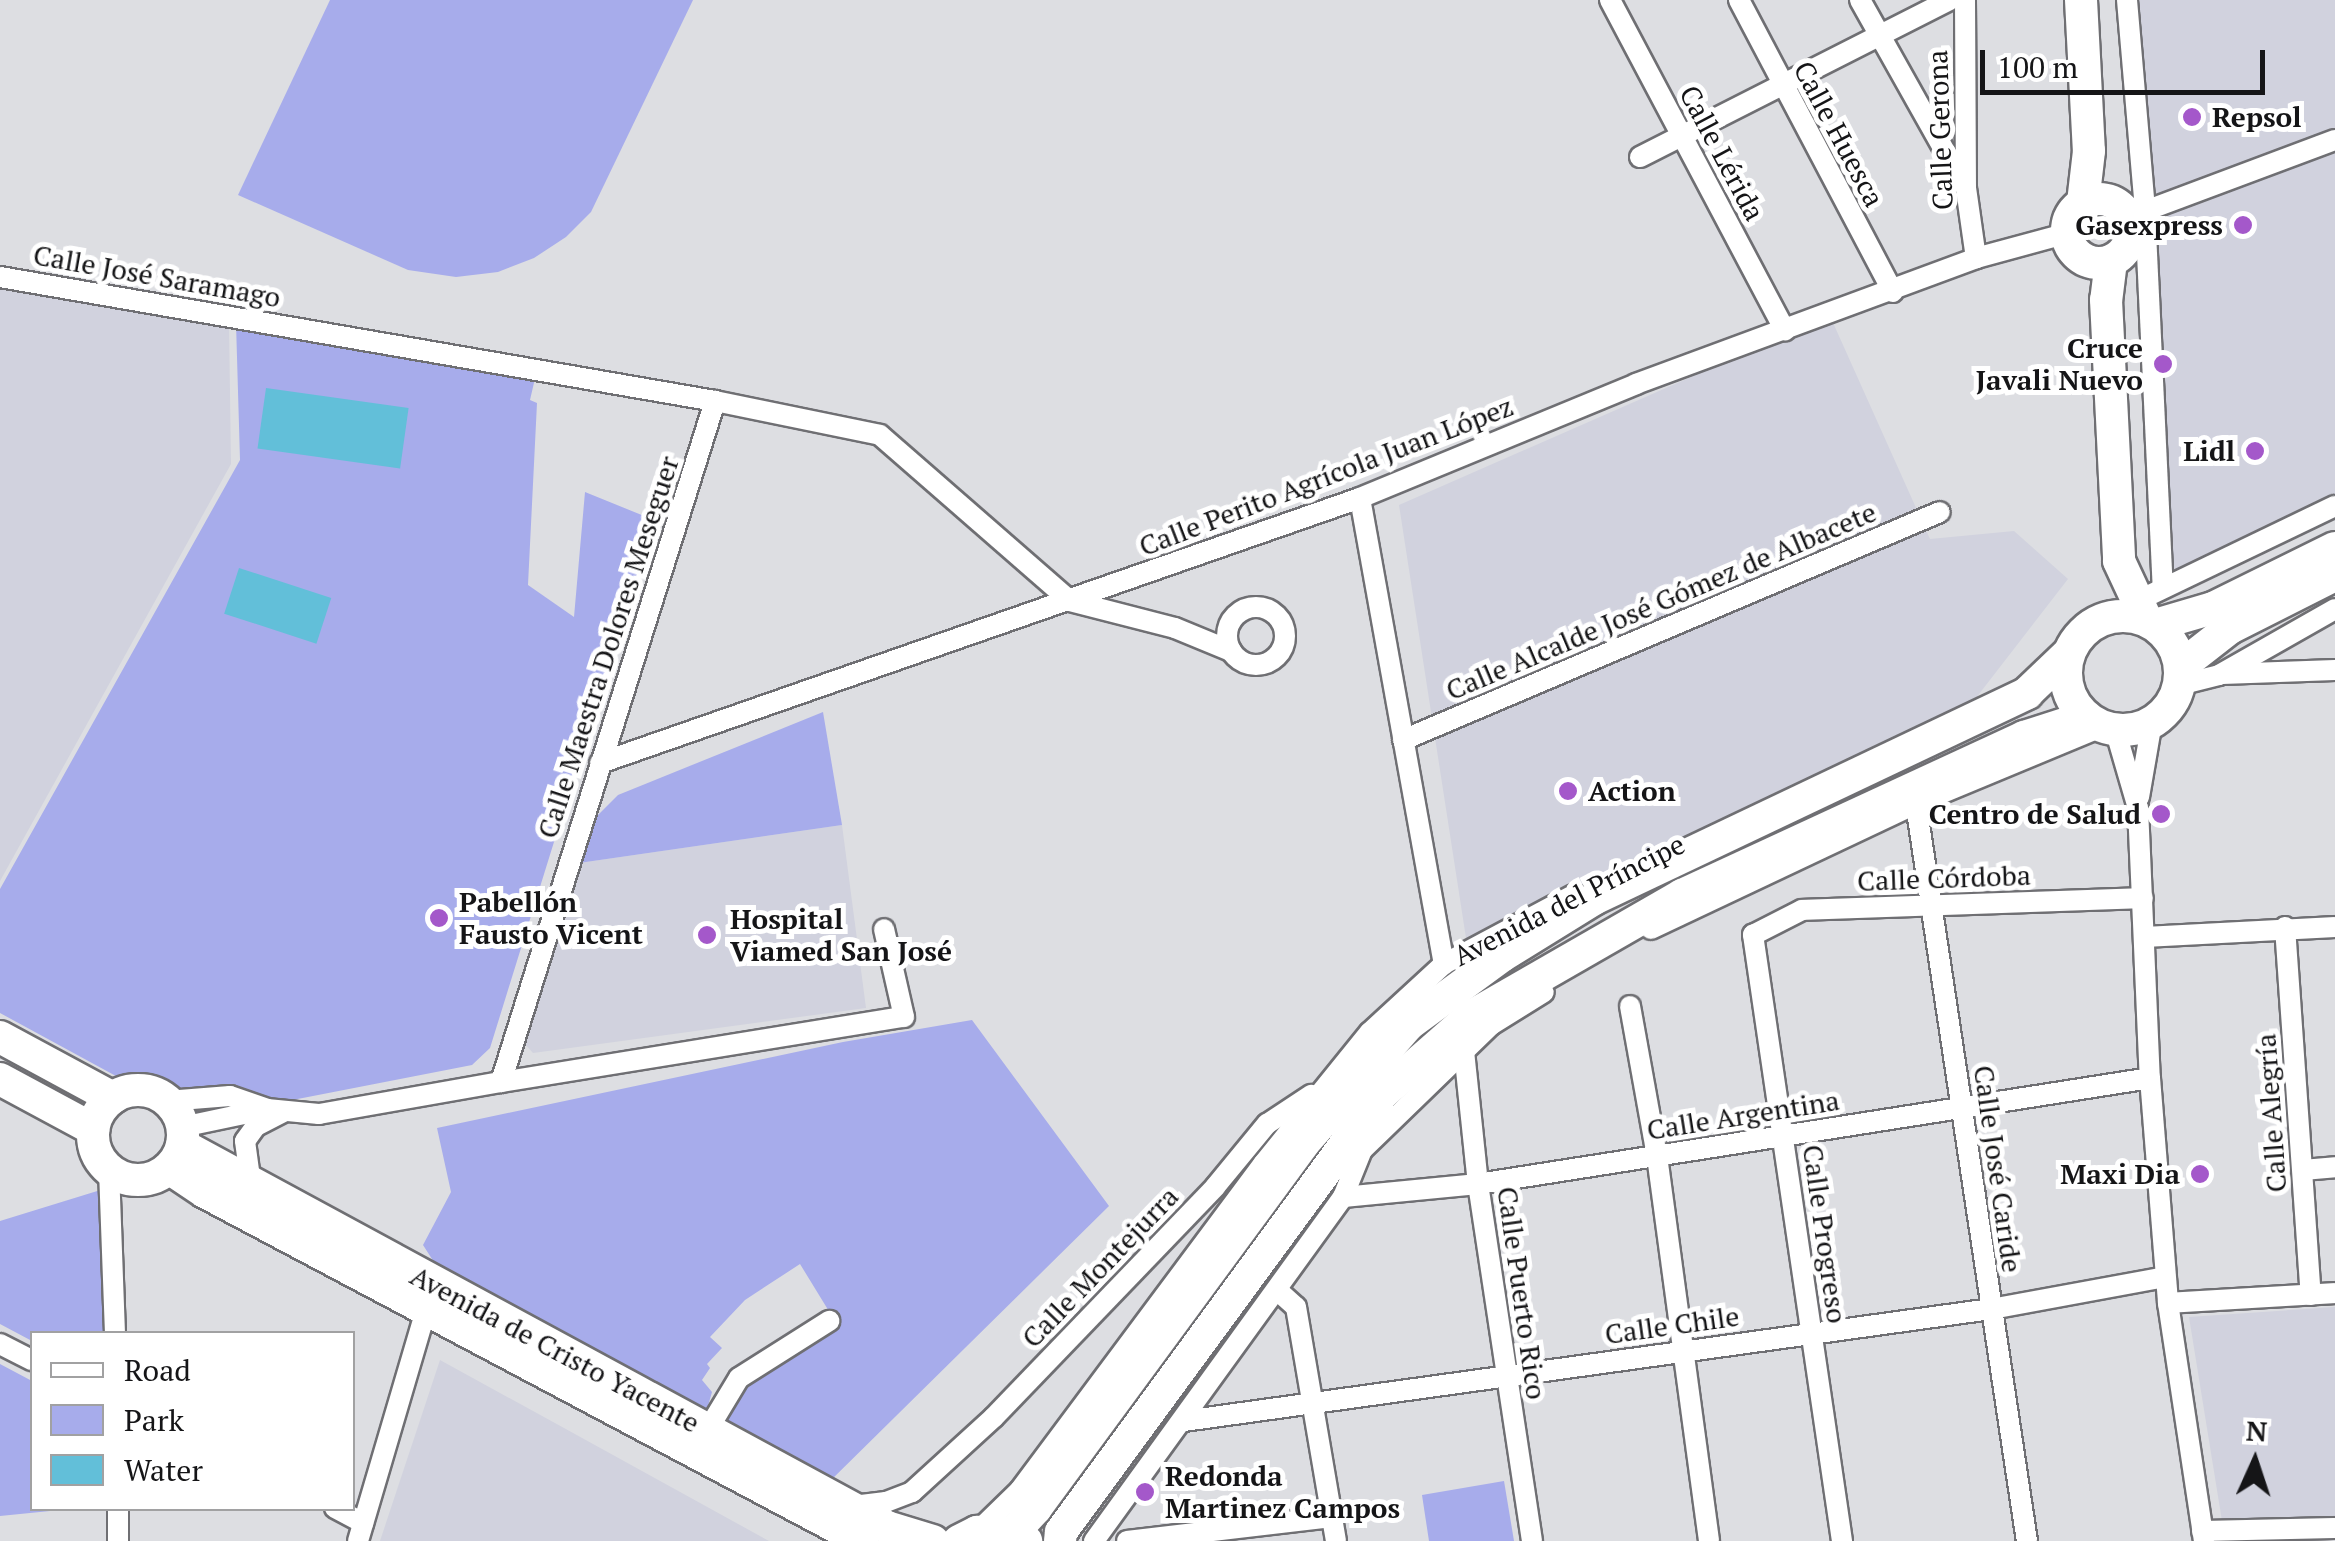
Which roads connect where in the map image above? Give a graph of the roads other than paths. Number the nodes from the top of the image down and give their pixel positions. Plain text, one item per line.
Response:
1 (1610, 0) edge
2 (1739, 0) edge
3 (1860, 0) edge
4 (1949, 0) edge
5 (1965, 0) edge
6 (2081, 0) edge
7 (2126, 0) edge
8 (1880, 35) junction
9 (1781, 85) junction
10 (1682, 136) junction
11 (2335, 140) edge
12 (1640, 157) dead end
13 (1966, 188) junction
14 (2118, 209) junction
15 (2068, 233) junction
16 (1976, 258) junction
17 (2100, 261) junction
18 (0, 277) edge
19 (1893, 292) junction
20 (1786, 331) junction
21 (716, 401) junction
22 (1360, 498) junction
23 (2335, 506) edge
24 (1940, 512) dead end
25 (2335, 548) edge
26 (2119, 561) junction
27 (2335, 575) edge
28 (1070, 602) junction
29 (2335, 609) edge
30 (2151, 610) junction
31 (2081, 637) junction
32 (1231, 651) dead end
33 (2335, 670) edge
34 (2218, 674) junction
35 (2179, 676) junction
36 (2152, 722) junction
37 (2102, 724) junction
38 (1403, 740) junction
39 (600, 763) junction
40 (1916, 804) junction
41 (2138, 808) junction
42 (2143, 898) junction
43 (1932, 906) junction
44 (2335, 927) edge
45 (2286, 928) junction
46 (884, 930) dead end
47 (1753, 935) joint
48 (2145, 937) junction
49 (1444, 964) junction
50 (1630, 1006) dead end
51 (0, 1037) edge
52 (1464, 1051) junction
53 (0, 1078) edge
54 (2150, 1078) junction
55 (501, 1082) junction
56 (1329, 1082) junction
57 (113, 1098) junction
58 (1962, 1108) junction
59 (276, 1110) junction
60 (93, 1129) junction
61 (175, 1135) junction
62 (1782, 1136) junction
63 (1657, 1156) junction
64 (2335, 1167) edge
65 (109, 1170) junction
66 (2303, 1170) junction
67 (1478, 1184) junction
68 (251, 1185) junction
69 (1343, 1197) junction
70 (2165, 1277) junction
71 (1277, 1290) junction
72 (2335, 1293) edge
73 (2312, 1294) junction
74 (2168, 1303) junction
75 (1991, 1308) junction
76 (426, 1310) junction
77 (829, 1320) dead end
78 (115, 1331) edge
79 (1812, 1334) junction
80 (0, 1344) edge
81 (1684, 1351) junction
82 (30, 1359) edge
83 (1506, 1376) junction
84 (1312, 1403) junction
85 (1184, 1421) junction
86 (707, 1430) junction
87 (912, 1492) junction
88 (848, 1506) junction
89 (118, 1511) edge
90 (338, 1511) edge
91 (1332, 1517) junction
92 (2335, 1528) edge
93 (360, 1532) edge
94 (1226, 1535) edge
95 (2203, 1536) edge
96 (968, 1537) edge
97 (925, 1538) edge
98 (1019, 1538) edge
99 (118, 1541) edge
100 (864, 1541) edge
101 (1060, 1541) edge
102 (1094, 1541) edge
103 (1127, 1541) edge
104 (1336, 1541) edge
105 (1532, 1541) edge
106 (1710, 1541) edge
107 (1842, 1541) edge
108 (2027, 1541) edge

1 - 10 street, Calle Lérida
2 - 9 street, Calle Huesca
3 - 8 street
4 - 8 street
5 - 13 street, Calle Gerona
6 - 14 main road
7 - 14 street
8 - 9 street
8 - 13 street
9 - 10 street
9 - 19 street, Calle Huesca
10 - 12 street
10 - 20 street, Calle Lérida
11 - 14 street
13 - 16 street, Calle Gerona
14 - 15 main road
14 - 17 main road
14 - 30 street
15 - 16 street, Calle Perito Agrícola Juan López
15 - 17 main road
16 - 19 street, Calle Perito Agrícola Juan López
17 - 26 main road
18 - 21 street, Calle José Saramago
19 - 20 street, Calle Perito Agrícola Juan López
20 - 22 street, Calle Perito Agrícola Juan López
21 - 28 street, Calle José Saramago
21 - 39 street, Calle Maestra Dolores Meseguer
22 - 28 street, Calle Perito Agrícola Juan López
22 - 38 street
23 - 30 street
24 - 38 street, Calle Alcalde José Gómez de Albacete
25 - 30 main road
26 - 30 main road
26 - 31 main road
27 - 35 main road
28 - 32 street
28 - 39 street, Calle Perito Agrícola Juan López
29 - 34 street
30 - 31 main road
30 - 35 main road
31 - 37 main road
31 - 49 street, Avenida del Príncipe
31 - 98 main road, Avenida del Príncipe
33 - 34 street
34 - 35 street
35 - 36 main road
36 - 37 main road
36 - 41 street
37 - 40 street
37 - 41 street
37 - 101 main road, Avenida del Príncipe
38 - 49 street
39 - 55 street, Calle Maestra Dolores Meseguer
40 - 43 street, Calle José Caride
40 - 52 street
41 - 42 street
42 - 43 street, Calle Córdoba
42 - 48 street
43 - 47 street, Calle Córdoba
43 - 58 street, Calle José Caride
44 - 45 street
45 - 48 street
45 - 66 street, Calle Alegría
46 - 55 street
47 - 62 street, Calle Progreso
48 - 54 street
49 - 56 street, Avenida del Príncipe
50 - 63 street
51 - 57 main road
52 - 67 street, Calle Puerto Rico
52 - 69 street
53 - 60 main road
54 - 58 street, Calle Argentina
54 - 70 street
55 - 59 street
56 - 87 street, Calle Montejurra
56 - 96 street, Avenida del Príncipe
57 - 60 main road
57 - 61 main road
58 - 62 street, Calle Argentina
58 - 75 street, Calle José Caride
59 - 61 street
59 - 61 street
59 - 68 street
60 - 65 main road
61 - 65 main road
61 - 68 main road, Avenida de Cristo Yacente
61 - 76 main road, Avenida de Cristo Yacente
62 - 63 street, Calle Argentina
62 - 79 street, Calle Progreso
63 - 67 street, Calle Argentina
63 - 81 street
64 - 66 street
65 - 78 street
66 - 73 street, Calle Alegría
67 - 69 street, Calle Argentina
67 - 83 street, Calle Puerto Rico
68 - 86 main road, Avenida de Cristo Yacente
69 - 71 street
70 - 74 street
70 - 75 street, Calle Chile
71 - 84 street
71 - 85 street
72 - 73 street
73 - 74 street
74 - 95 street
75 - 79 street, Calle Chile
75 - 108 street, Calle José Caride
76 - 93 street
76 - 100 main road, Avenida de Cristo Yacente
77 - 86 street
79 - 81 street, Calle Chile
79 - 107 street, Calle Progreso
80 - 82 street
81 - 83 street, Calle Chile
81 - 106 street
83 - 84 street, Calle Chile
83 - 105 street, Calle Puerto Rico
84 - 85 street, Calle Chile
84 - 91 street
85 - 102 street
86 - 88 main road, Avenida de Cristo Yacente
87 - 88 street
87 - 97 street
88 - 97 main road, Avenida de Cristo Yacente
89 - 99 street
90 - 93 street
91 - 94 street
91 - 104 street
92 - 95 street
94 - 103 street
96 - 98 main road

